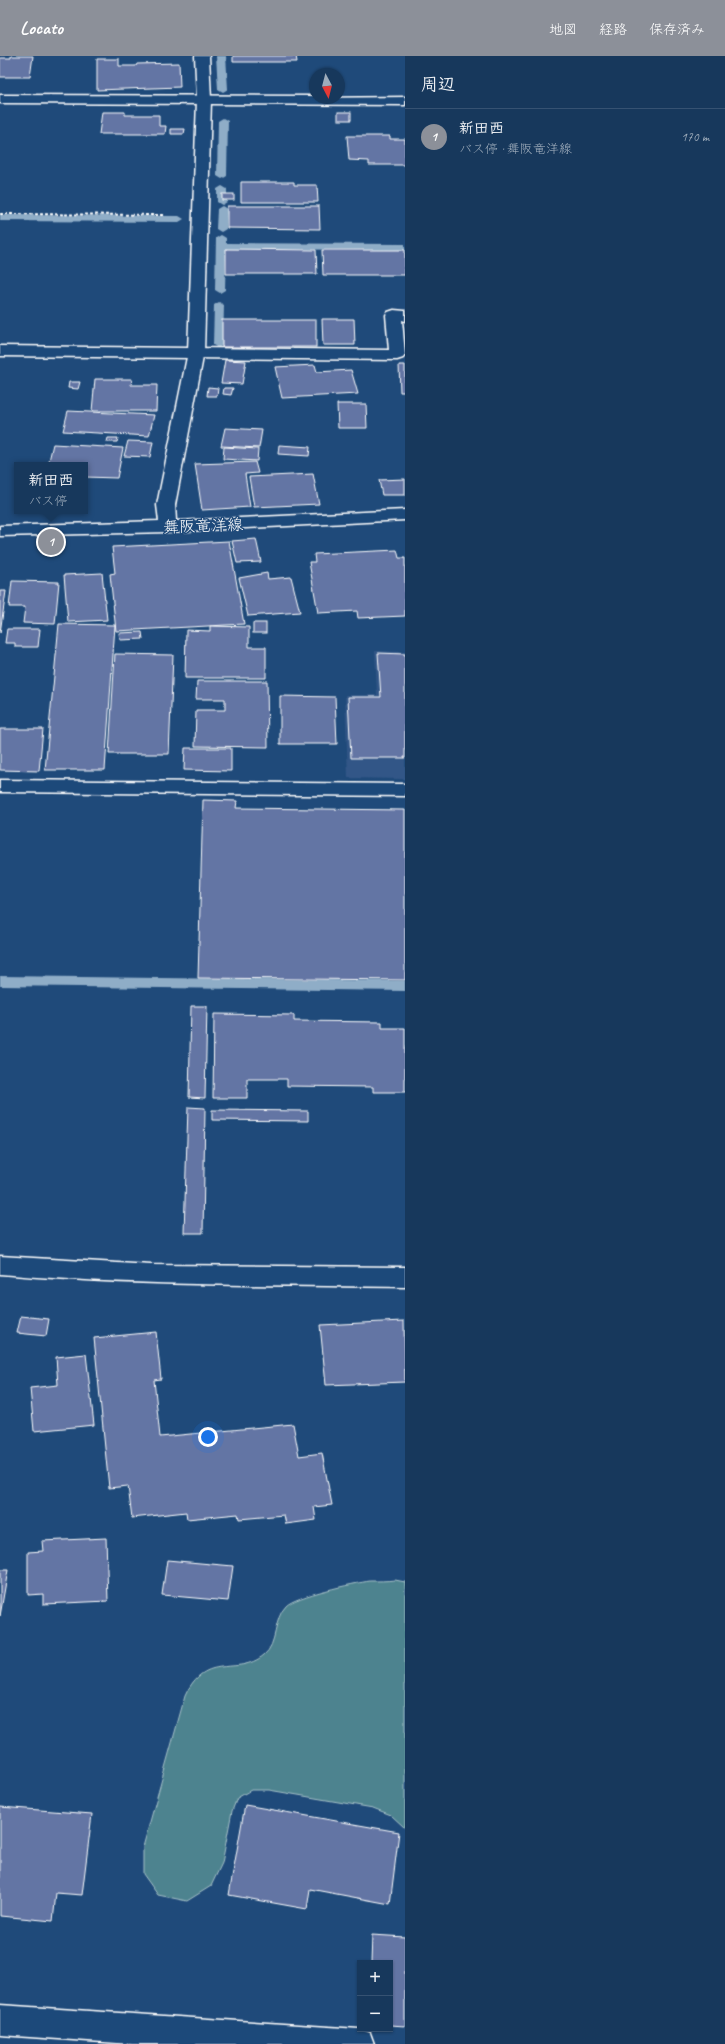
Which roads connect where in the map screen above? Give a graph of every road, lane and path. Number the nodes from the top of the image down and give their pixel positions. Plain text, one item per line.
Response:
1 (202, 56) edge
2 (0, 98) edge
3 (204, 100) junction
4 (405, 101) edge
5 (0, 214) edge
6 (162, 215) dead end
7 (405, 316) edge
8 (0, 351) edge
9 (196, 352) junction
10 (405, 515) edge
11 (168, 527) junction
12 (0, 531) edge
13 (0, 786) edge
14 (405, 790) edge
15 (0, 1265) edge
16 (405, 1277) edge
17 (0, 2020) edge
18 (358, 2044) edge

1 - 3 street
2 - 3 street
3 - 4 street
3 - 9 street
5 - 6 path
7 - 9 street
8 - 9 street
9 - 11 street
10 - 11 street, 舞阪竜洋線
11 - 12 street, 舞阪竜洋線
13 - 14 street
15 - 16 street
17 - 18 street

